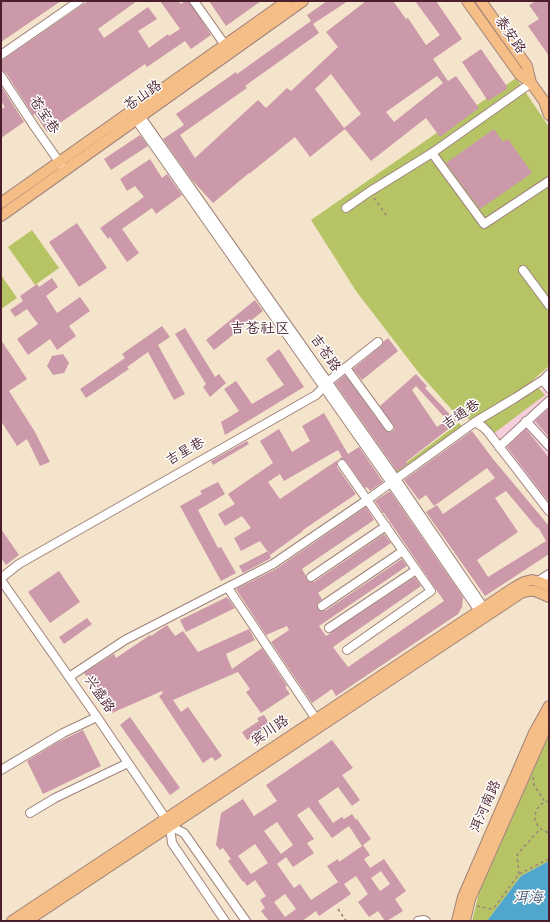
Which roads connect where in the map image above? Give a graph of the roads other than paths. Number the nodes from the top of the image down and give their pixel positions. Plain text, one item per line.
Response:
1 (78, 1) edge
2 (194, 1) edge
3 (287, 1) edge
4 (303, 1) edge
5 (467, 1) edge
6 (481, 1) edge
7 (225, 45) junction
8 (1, 55) edge
9 (1, 76) edge
10 (531, 83) junction
11 (548, 101) edge
12 (549, 115) edge
13 (138, 118) junction
14 (432, 153) junction
15 (62, 166) junction
16 (549, 181) edge
17 (1, 203) edge
18 (346, 208) dead end
19 (1, 216) edge
20 (523, 270) dead end
21 (549, 305) edge
22 (378, 342) dead end
23 (346, 368) junction
24 (549, 374) edge
25 (543, 380) junction
26 (326, 385) junction
27 (549, 388) edge
28 (549, 401) edge
29 (526, 421) junction
30 (475, 422) junction
31 (389, 426) dead end
32 (549, 446) edge
33 (499, 447) junction
34 (342, 464) dead end
35 (393, 481) junction
36 (367, 500) junction
37 (549, 511) edge
38 (386, 526) junction
39 (403, 551) junction
40 (416, 570) junction
41 (549, 574) edge
42 (311, 577) dead end
43 (1, 579) edge
44 (538, 581) junction
45 (549, 586) edge
46 (228, 588) junction
47 (549, 597) edge
48 (322, 606) dead end
49 (481, 609) junction
50 (329, 628) dead end
51 (347, 650) dead end
52 (70, 677) junction
53 (549, 706) edge
54 (97, 717) junction
55 (316, 719) junction
56 (549, 722) edge
57 (128, 762) junction
58 (1, 770) edge
59 (30, 813) dead end
60 (168, 823) junction
61 (12, 921) edge
62 (27, 921) edge
63 (225, 921) edge
64 (246, 921) edge
65 (418, 921) edge
66 (426, 921) edge
67 (456, 921) edge
68 (465, 921) edge

1 - 8 street
2 - 7 street
3 - 7 main road, 苍山路
4 - 13 main road, 苍山路
5 - 10 main road, 泰安路
6 - 10 main road, 泰安路
7 - 15 main road, 苍山路
9 - 15 street, 苍宝巷
10 - 11 main road, 泰安路
10 - 14 street
11 - 12 main road, 泰安路
13 - 15 main road, 苍山路
13 - 26 street, 吉苍路
14 - 16 street
14 - 18 street
15 - 17 main road, 苍山路
15 - 19 main road, 苍山路
20 - 21 street
22 - 23 street, 吉星巷
23 - 26 street, 吉星巷
23 - 31 street
24 - 25 street, 吉通巷
25 - 27 street
25 - 30 street, 吉通巷
26 - 35 street, 吉苍路
26 - 43 street, 吉星巷
28 - 29 street
29 - 32 street
29 - 33 street
30 - 33 street
30 - 35 street, 吉通巷
33 - 37 street
34 - 36 street
35 - 36 street, 吉通巷
35 - 49 street, 吉苍路
36 - 38 street
36 - 46 street, 吉通巷
38 - 39 street
38 - 42 street
39 - 40 street
39 - 48 street
40 - 50 street
40 - 51 street
41 - 44 street
43 - 52 street, 兴盛路
44 - 45 main road
44 - 49 main road, 宾川路
46 - 52 street, 吉通巷
46 - 55 street
47 - 60 main road, 宾川路
49 - 55 main road, 宾川路
52 - 54 street, 兴盛路
53 - 67 main road, 洱河南路
54 - 57 street, 兴盛路
54 - 58 street
55 - 60 main road, 宾川路
56 - 68 main road, 洱河南路
57 - 59 street
57 - 60 street, 兴盛路
60 - 61 main road, 宾川路
60 - 62 main road, 宾川路
60 - 63 street, 兴盛路
60 - 64 street, 兴盛路
65 - 66 street

